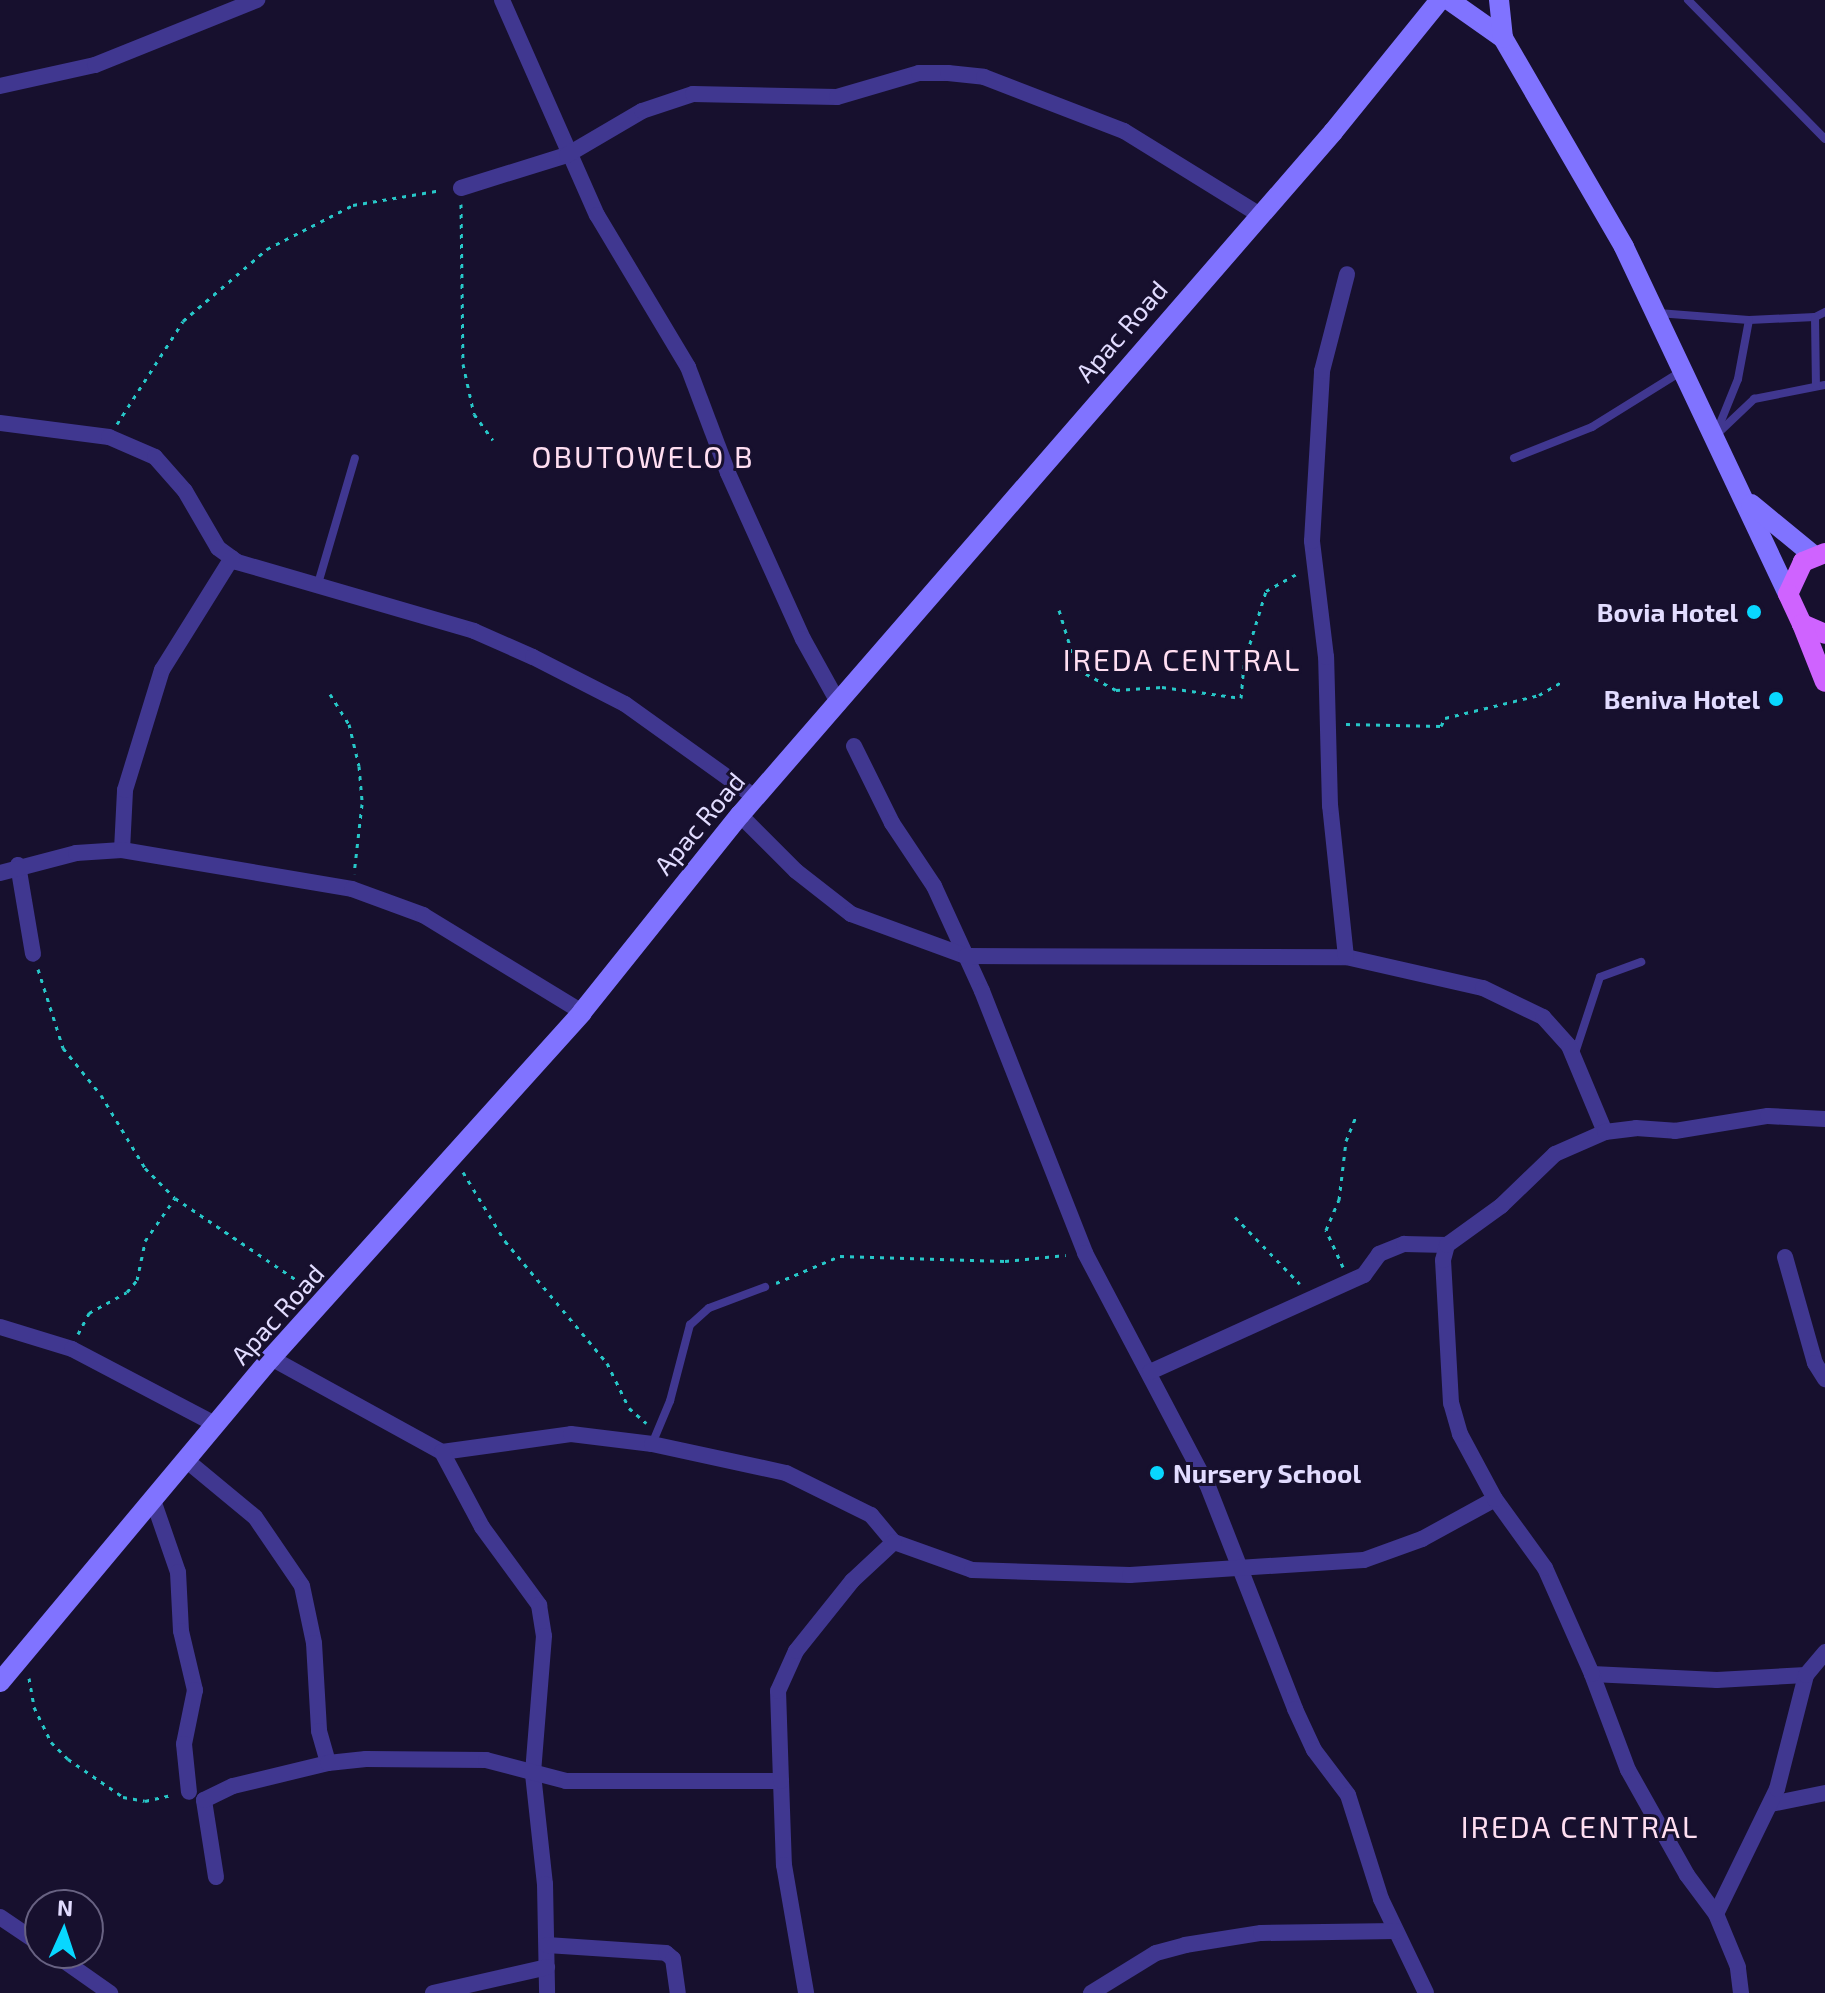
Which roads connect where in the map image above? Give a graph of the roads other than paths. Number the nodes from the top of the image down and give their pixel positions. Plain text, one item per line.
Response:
1 (257, 0) edge
2 (502, 0) edge
3 (1440, 0) edge
4 (1449, 0) edge
5 (1499, 0) edge
6 (1688, 0) edge
7 (1503, 38) junction
8 (0, 86) edge
9 (1825, 139) edge
10 (567, 155) junction
11 (461, 188) road end
12 (1260, 215) junction
13 (1347, 274) dead end
14 (1825, 312) edge
15 (1655, 313) junction
16 (1815, 317) junction
17 (1749, 320) junction
18 (1683, 370) junction
19 (1820, 386) edge
20 (0, 423) edge
21 (1715, 436) junction
22 (355, 458) dead end
23 (1514, 458) dead end
24 (1748, 501) junction
25 (1819, 554) edge
26 (232, 558) junction
27 (316, 588) junction
28 (1788, 594) junction
29 (1802, 624) junction
30 (1825, 634) edge
31 (1825, 682) edge
32 (839, 704) junction
33 (854, 746) dead end
34 (755, 797) junction
35 (740, 815) junction
36 (122, 850) junction
37 (18, 865) junction
38 (0, 873) edge
39 (33, 954) road end
40 (966, 956) junction
41 (1346, 957) junction
42 (1641, 962) dead end
43 (582, 1012) junction
44 (1574, 1057) junction
45 (1825, 1119) edge
46 (1605, 1132) junction
47 (1447, 1245) junction
48 (1785, 1257) dead end
49 (765, 1287) road end
50 (0, 1327) edge
51 (271, 1358) junction
52 (1150, 1372) junction
53 (1825, 1379) edge
54 (215, 1424) junction
55 (655, 1438) junction
56 (442, 1452) junction
57 (186, 1460) junction
58 (1495, 1499) junction
59 (153, 1500) junction
60 (894, 1542) junction
61 (1242, 1569) junction
62 (1825, 1652) edge
63 (1592, 1674) junction
64 (1806, 1675) junction
65 (0, 1682) edge
66 (328, 1763) junction
67 (533, 1774) junction
68 (781, 1781) junction
69 (189, 1792) road end
70 (1825, 1793) edge
71 (1771, 1804) junction
72 (216, 1877) dead end
73 (1716, 1914) junction
74 (0, 1917) edge
75 (1396, 1931) junction
76 (24, 1933) edge
77 (547, 1945) junction
78 (547, 1967) junction
79 (76, 1969) edge
80 (110, 1993) edge
81 (433, 1993) edge
82 (547, 1993) edge
83 (678, 1993) edge
84 (806, 1993) edge
85 (1091, 1993) edge
86 (1426, 1993) edge
87 (1741, 1993) edge

1 - 8 street
2 - 10 street
3 - 12 main road, Apac Road
4 - 7 main road
5 - 7 main road
6 - 9 lane
7 - 15 main road
10 - 11 street
10 - 12 street
10 - 32 street
12 - 32 main road, Apac Road
13 - 41 street
14 - 16 lane
15 - 17 lane
15 - 18 main road
16 - 17 lane
16 - 19 lane
17 - 21 lane
18 - 21 main road
18 - 23 lane
19 - 21 lane
20 - 26 street
21 - 24 main road
22 - 27 lane
24 - 25 main road
24 - 28 main road
25 - 28 main road
26 - 27 street
26 - 36 street
27 - 34 street
28 - 29 main road
29 - 30 main road
29 - 31 main road
32 - 34 main road, Apac Road
33 - 40 street
34 - 35 main road, Apac Road
35 - 40 street
35 - 43 main road, Apac Road
36 - 37 street
36 - 43 street
37 - 38 street
37 - 39 street
40 - 41 street
40 - 52 street
41 - 44 street
42 - 44 lane
43 - 51 main road, Apac Road
44 - 46 street
45 - 46 street
46 - 47 street
47 - 52 street
47 - 58 street
48 - 53 street
49 - 55 lane
50 - 54 street
51 - 54 main road, Apac Road
51 - 56 street
52 - 61 street
54 - 57 main road, Apac Road
55 - 56 street
55 - 60 street
56 - 67 street
57 - 59 main road, Apac Road
57 - 66 street
58 - 61 street
58 - 63 street
59 - 65 main road, Apac Road
59 - 69 street
60 - 61 street
60 - 68 street
61 - 75 street
62 - 64 street
63 - 64 street
63 - 73 street
64 - 71 street
66 - 67 street
66 - 72 street
67 - 68 street
67 - 77 street
68 - 84 street
70 - 71 street
71 - 73 street
73 - 87 street
74 - 76 street
75 - 85 street
75 - 86 street
77 - 78 street
77 - 83 street
78 - 81 street
78 - 82 street
79 - 80 street

